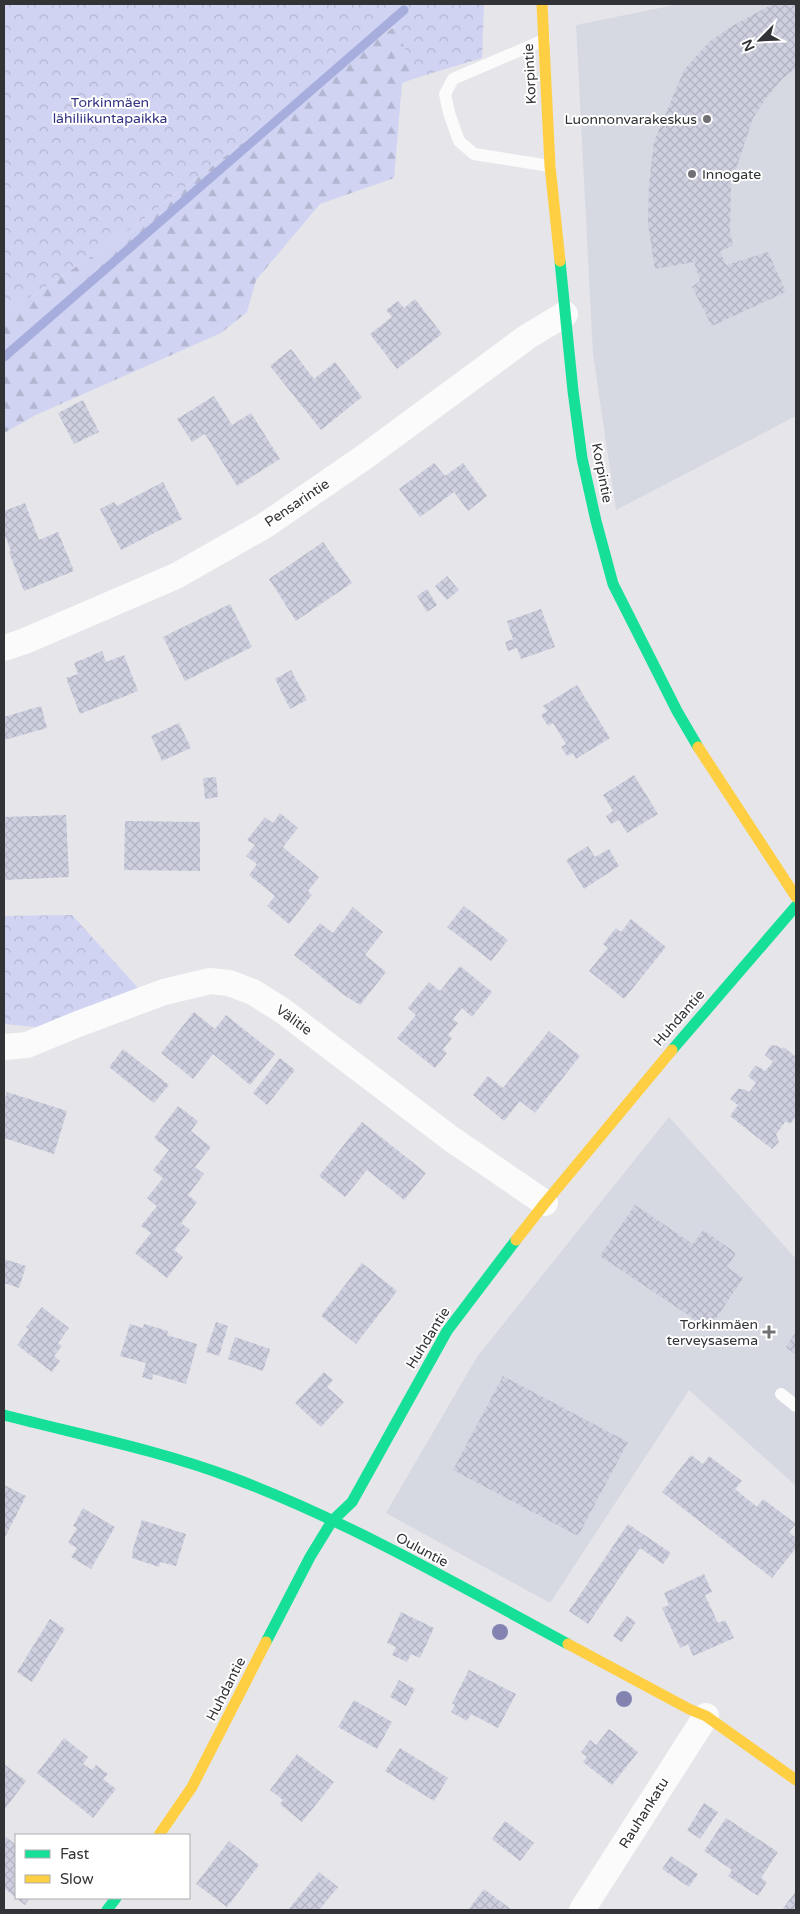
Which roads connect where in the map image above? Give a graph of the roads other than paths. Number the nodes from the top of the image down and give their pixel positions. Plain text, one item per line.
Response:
1 (542, 4) edge
2 (544, 40) junction
3 (550, 166) junction
4 (565, 314) junction
5 (4, 648) edge
6 (796, 897) edge
7 (796, 906) edge
8 (4, 1046) edge
9 (545, 1203) junction
10 (781, 1394) dead end
11 (796, 1406) edge
12 (4, 1415) edge
13 (332, 1521) junction
14 (706, 1716) junction
15 (796, 1780) edge
16 (160, 1834) edge
17 (115, 1899) edge
18 (107, 1910) edge
19 (582, 1910) edge

1 - 2 street, Korpintie
2 - 3 street, Korpintie
2 - 3 lane
3 - 4 street, Korpintie
4 - 5 street, Pensarintie
4 - 6 street, Korpintie
7 - 9 street, Huhdantie
8 - 9 street, Välitie
9 - 13 street, Huhdantie
10 - 11 lane
12 - 13 street, Ouluntie
13 - 14 street, Ouluntie
13 - 16 street, Huhdantie
14 - 15 street, Ouluntie
14 - 19 street, Rauhankatu
17 - 18 street

